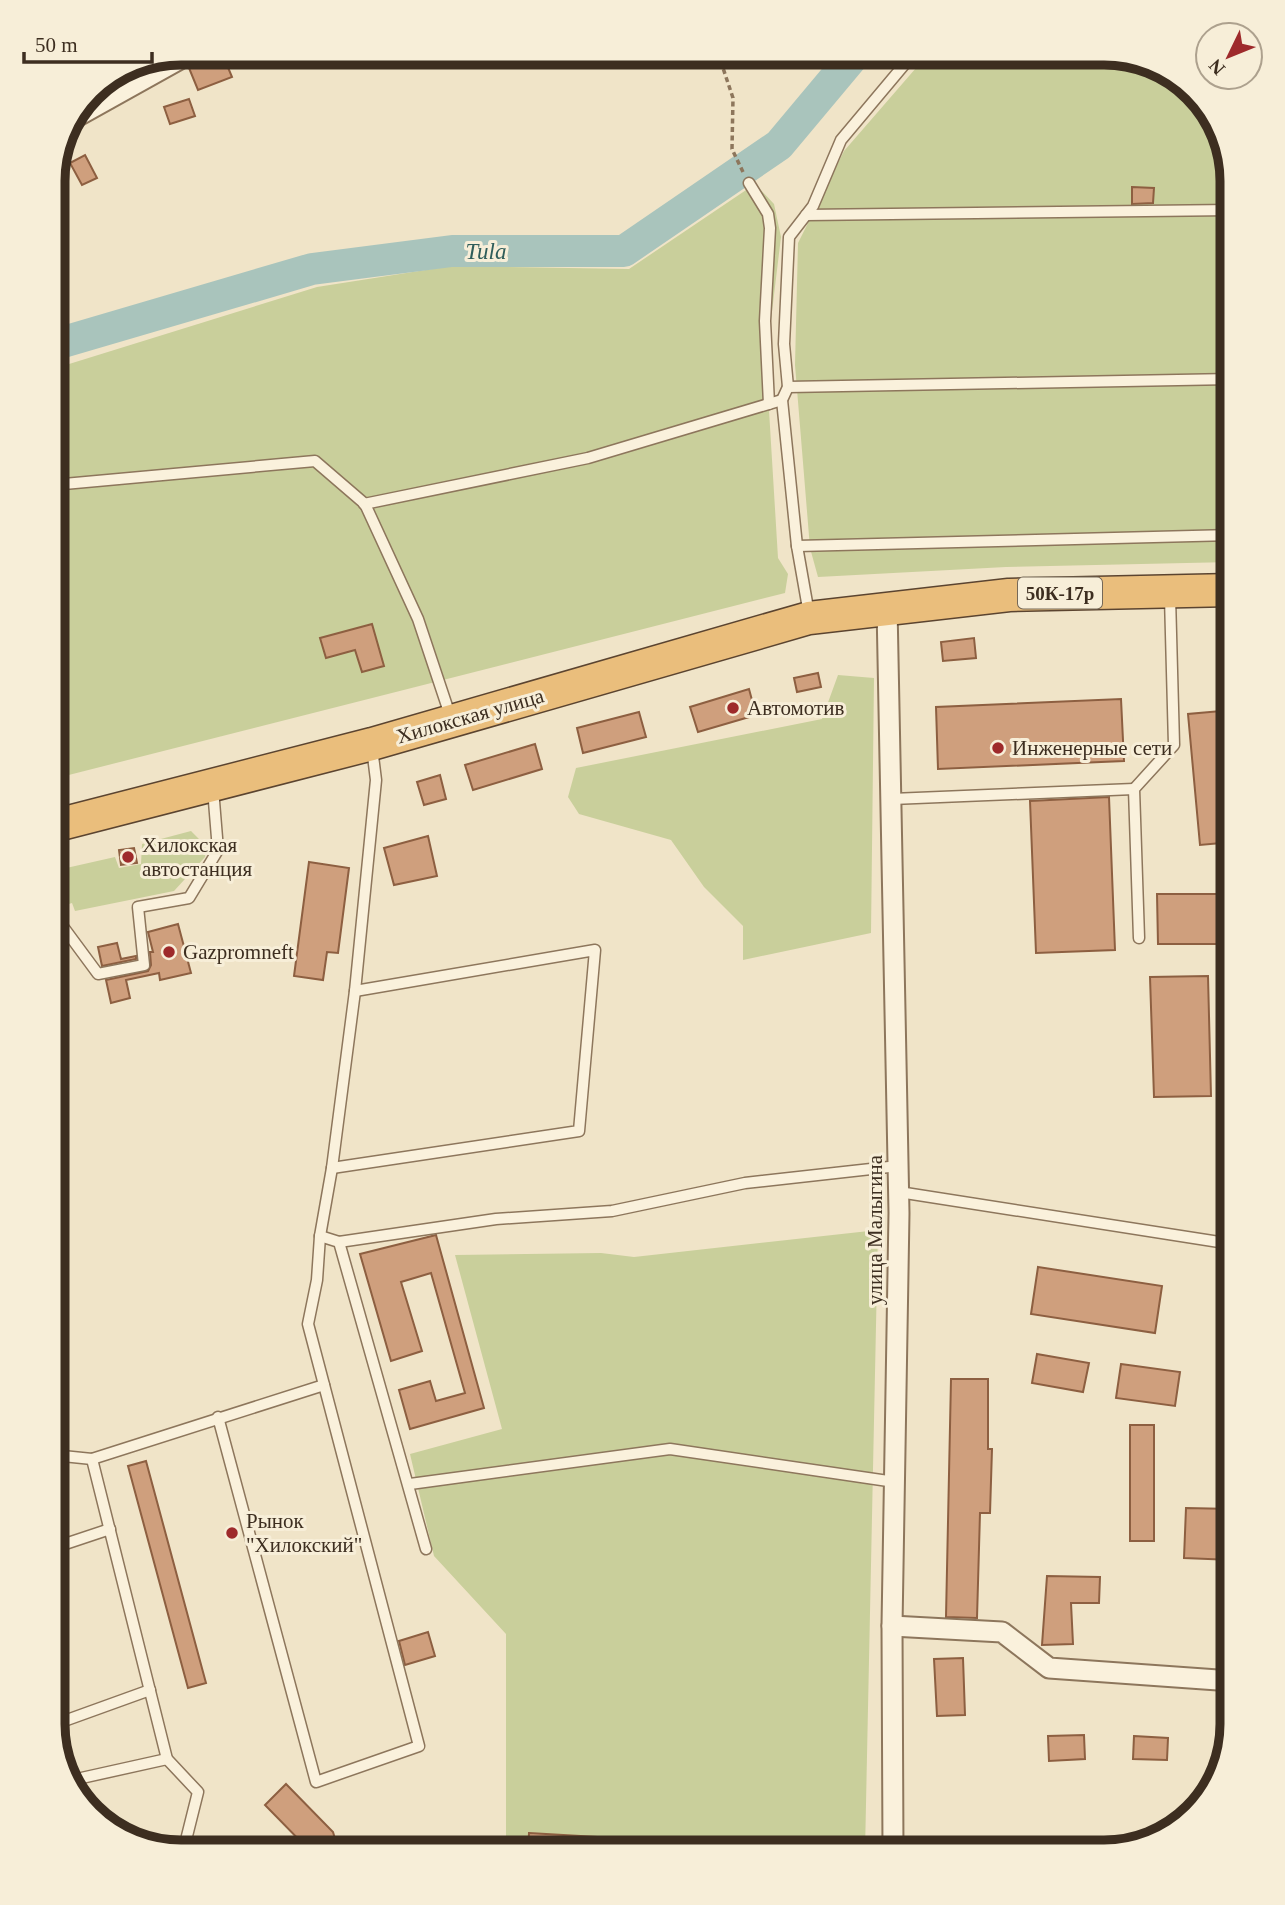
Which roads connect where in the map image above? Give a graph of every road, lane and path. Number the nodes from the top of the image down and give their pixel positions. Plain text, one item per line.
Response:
1 (722, 65) edge
2 (904, 65) edge
3 (166, 66) edge
4 (89, 110) edge
5 (736, 159) dead end
6 (749, 183) dead end
7 (1220, 210) edge
8 (806, 215) junction
9 (1220, 379) edge
10 (788, 387) junction
11 (782, 400) junction
12 (769, 404) junction
13 (65, 484) edge
14 (365, 504) junction
15 (1220, 535) edge
16 (797, 546) junction
17 (1220, 590) edge
18 (1170, 591) junction
19 (887, 607) junction
20 (809, 618) junction
21 (453, 722) junction
22 (372, 744) junction
23 (212, 787) junction
24 (1134, 789) junction
25 (892, 799) junction
26 (65, 823) edge
27 (65, 929) edge
28 (1139, 937) dead end
29 (355, 991) junction
30 (898, 1166) junction
31 (332, 1168) junction
32 (899, 1192) junction
33 (320, 1236) junction
34 (340, 1242) junction
35 (1220, 1242) edge
36 (324, 1385) junction
37 (218, 1417) junction
38 (65, 1456) edge
39 (92, 1458) junction
40 (895, 1482) junction
41 (410, 1484) junction
42 (110, 1529) junction
43 (65, 1544) edge
44 (426, 1549) dead end
45 (892, 1626) junction
46 (1220, 1680) edge
47 (150, 1690) junction
48 (65, 1720) edge
49 (167, 1759) junction
50 (79, 1779) edge
51 (186, 1840) edge
52 (893, 1840) edge

1 - 5 path
2 - 8 lane
3 - 4 street
6 - 12 lane
7 - 8 lane
8 - 10 lane
9 - 10 lane
10 - 11 lane
11 - 12 lane
11 - 16 lane
12 - 14 lane
13 - 14 lane
14 - 21 lane
15 - 16 lane
16 - 20 lane
17 - 18 highway, 50К-17р
18 - 19 highway, 50К-17р
18 - 24 lane
19 - 20 highway, Хилокская улица
19 - 25 street, улица Малыгина
20 - 21 highway, Хилокская улица
21 - 22 highway, Хилокская улица
22 - 23 highway, Хилокская улица
22 - 29 lane
23 - 26 highway, Хилокская улица
23 - 27 lane
24 - 25 lane
24 - 28 lane
25 - 30 street, улица Малыгина
29 - 31 lane
29 - 31 lane
30 - 32 street, улица Малыгина
30 - 34 lane
31 - 33 lane
32 - 35 lane
32 - 40 street, улица Малыгина
33 - 34 lane
33 - 36 lane
34 - 41 lane
36 - 37 lane
36 - 37 lane
37 - 39 lane
38 - 39 lane
39 - 42 lane
40 - 41 lane
40 - 45 street, улица Малыгина
41 - 44 lane
42 - 43 lane
42 - 47 lane
45 - 46 street
45 - 52 street, улица Малыгина
47 - 48 lane
47 - 49 lane
49 - 50 lane
49 - 51 lane

